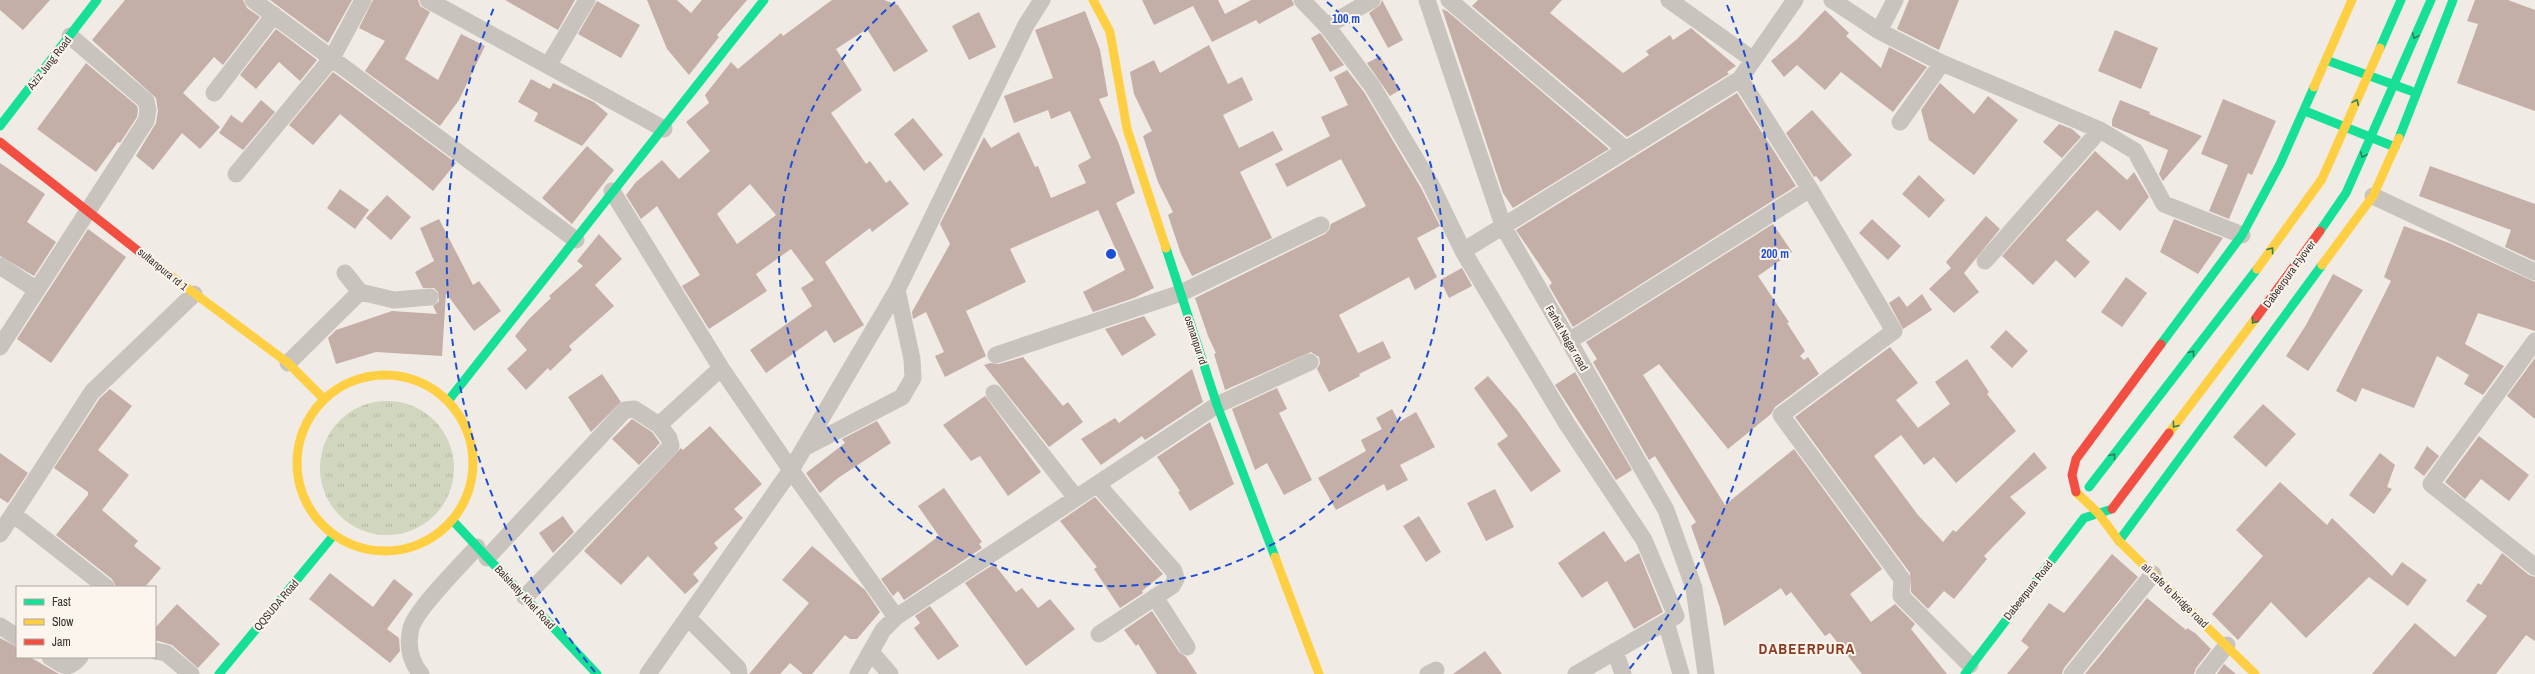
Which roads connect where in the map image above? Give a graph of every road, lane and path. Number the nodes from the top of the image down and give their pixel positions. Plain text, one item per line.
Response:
1 (97, 0) edge
2 (253, 0) edge
3 (363, 0) edge
4 (428, 0) edge
5 (587, 0) edge
6 (764, 0) edge
7 (1042, 0) edge
8 (1093, 0) edge
9 (1302, 0) edge
10 (1372, 0) edge
11 (1427, 0) edge
12 (1449, 0) edge
13 (1669, 0) edge
14 (1795, 0) edge
15 (1832, 0) edge
16 (1894, 0) edge
17 (2352, 0) edge
18 (2401, 0) edge
19 (2431, 0) edge
20 (2453, 0) edge
21 (274, 15) junction
22 (1327, 26) junction
23 (1879, 31) junction
24 (70, 36) junction
25 (332, 58) junction
26 (1752, 59) junction
27 (2326, 60) junction
28 (1942, 63) junction
29 (549, 64) junction
30 (1740, 79) junction
31 (214, 93) dead end
32 (2416, 93) junction
33 (2305, 111) junction
34 (1900, 122) dead end
35 (0, 126) edge
36 (664, 129) junction
37 (2100, 130) junction
38 (0, 142) edge
39 (2395, 148) junction
40 (1626, 150) junction
41 (236, 174) dead end
42 (1810, 189) junction
43 (612, 191) junction
44 (2373, 196) junction
45 (88, 209) junction
46 (1321, 226) dead end
47 (1504, 228) junction
48 (2242, 235) junction
49 (576, 240) junction
50 (1463, 252) junction
51 (1985, 261) dead end
52 (0, 266) edge
53 (2535, 272) edge
54 (345, 273) dead end
55 (36, 290) junction
56 (897, 290) junction
57 (360, 292) junction
58 (1181, 293) junction
59 (194, 294) junction
60 (430, 297) dead end
61 (1569, 341) junction
62 (2535, 341) edge
63 (0, 347) edge
64 (996, 355) dead end
65 (1310, 362) dead end
66 (288, 363) junction
67 (721, 368) junction
68 (994, 393) dead end
69 (324, 399) junction
70 (448, 400) junction
71 (1217, 405) junction
72 (659, 425) junction
73 (803, 449) junction
74 (791, 470) junction
75 (1097, 484) junction
76 (1076, 498) junction
77 (2086, 504) junction
78 (13, 514) junction
79 (2098, 514) junction
80 (2084, 518) junction
81 (453, 521) junction
82 (0, 534) edge
83 (333, 536) junction
84 (2119, 541) junction
85 (482, 552) junction
86 (2535, 567) edge
87 (2154, 574) junction
88 (105, 586) edge
89 (524, 597) junction
90 (1154, 597) junction
91 (896, 617) junction
92 (688, 618) junction
93 (1666, 622) junction
94 (0, 626) edge
95 (1099, 634) dead end
96 (16, 636) edge
97 (2227, 645) junction
98 (1187, 647) dead end
99 (156, 651) edge
100 (1615, 651) junction
101 (871, 652) junction
102 (52, 658) edge
103 (79, 658) edge
104 (1968, 669) edge
105 (416, 672) edge
106 (192, 674) edge
107 (219, 674) edge
108 (597, 674) edge
109 (648, 674) edge
110 (739, 674) edge
111 (858, 674) edge
112 (890, 674) edge
113 (1318, 674) edge
114 (1576, 674) edge
115 (1623, 674) edge
116 (1681, 674) edge
117 (1706, 674) edge
118 (2072, 674) edge
119 (2204, 674) edge
120 (2255, 674) edge

1 - 24 street, Aziz Jung Road
2 - 21 street
3 - 25 street
4 - 29 street
5 - 29 street
6 - 36 street
7 - 56 street
8 - 58 street, osmanpur rd
9 - 22 street
10 - 22 street
11 - 47 street, Farhat Nagar road
12 - 40 street
13 - 26 street
14 - 26 street
15 - 23 street
16 - 23 street
17 - 27 street, ali cafe to bridge road
77 -> 18 street, bridge
19 -> 79 street, Dabeerpura Flyover, bridge
20 - 32 street
21 - 25 street
21 - 31 street
22 - 50 street
23 - 28 street
24 - 35 street, Aziz Jung Road
24 - 45 street
25 - 41 street
25 - 49 street
26 - 30 street
27 - 32 street
27 - 33 street, ali cafe to bridge road
28 - 34 street
28 - 37 street
29 - 36 street
30 - 40 street
30 - 42 street
32 - 39 street
33 - 39 street
33 - 48 street, ali cafe to bridge road
36 - 43 street
37 - 48 street
37 - 51 street
38 - 45 street, sultanpura rd 1
39 - 44 street
40 - 47 street
42 - 61 street
42 - 104 street
43 - 49 street
43 - 67 street
44 - 53 street
44 - 84 street
45 - 55 street
45 - 59 street, sultanpura rd 1
46 - 58 street
47 - 50 street
47 - 61 street, Farhat Nagar road
48 - 77 street, ali cafe to bridge road
49 - 70 street
50 - 93 street
52 - 55 street
54 - 57 street
55 - 63 street
56 - 73 street
56 - 73 street
57 - 60 street
57 - 66 street
58 - 64 street
58 - 71 street, osmanpur rd
59 - 66 street, sultanpura rd 1
59 - 78 street
61 - 117 street, Farhat Nagar road
62 - 86 street
65 - 71 street
66 - 69 street, sultanpura rd 1
67 - 72 street
67 - 74 street
68 - 76 street
69 - 70 street
69 - 83 street
70 - 81 street
71 - 75 street
71 - 113 street, osmanpur rd
72 - 85 street
72 - 89 street
73 - 74 street
74 - 91 street
74 - 92 street
75 - 76 street
75 - 90 street
76 - 91 street
77 - 79 street, ali cafe to bridge road
77 - 80 street
78 - 82 street
78 - 88 street
79 - 80 street
79 - 84 street, ali cafe to bridge road
80 - 104 street, Dabeerpura Road
81 - 83 street
81 - 85 street, Balshetty Khet Road
83 - 107 street, QQSUDA Road
84 - 87 street, ali cafe to bridge road
85 - 89 street, Balshetty Khet Road
85 - 105 street
87 - 97 street, ali cafe to bridge road
87 - 118 street
89 - 108 street, Balshetty Khet Road
90 - 95 street
90 - 98 street
91 - 101 street
92 - 109 street
92 - 110 street
93 - 100 street
93 - 116 street
94 - 96 street
97 - 119 street
97 - 120 street, ali cafe to bridge road
99 - 106 street
100 - 114 street
100 - 115 street
101 - 111 street
101 - 112 street
102 - 103 street

